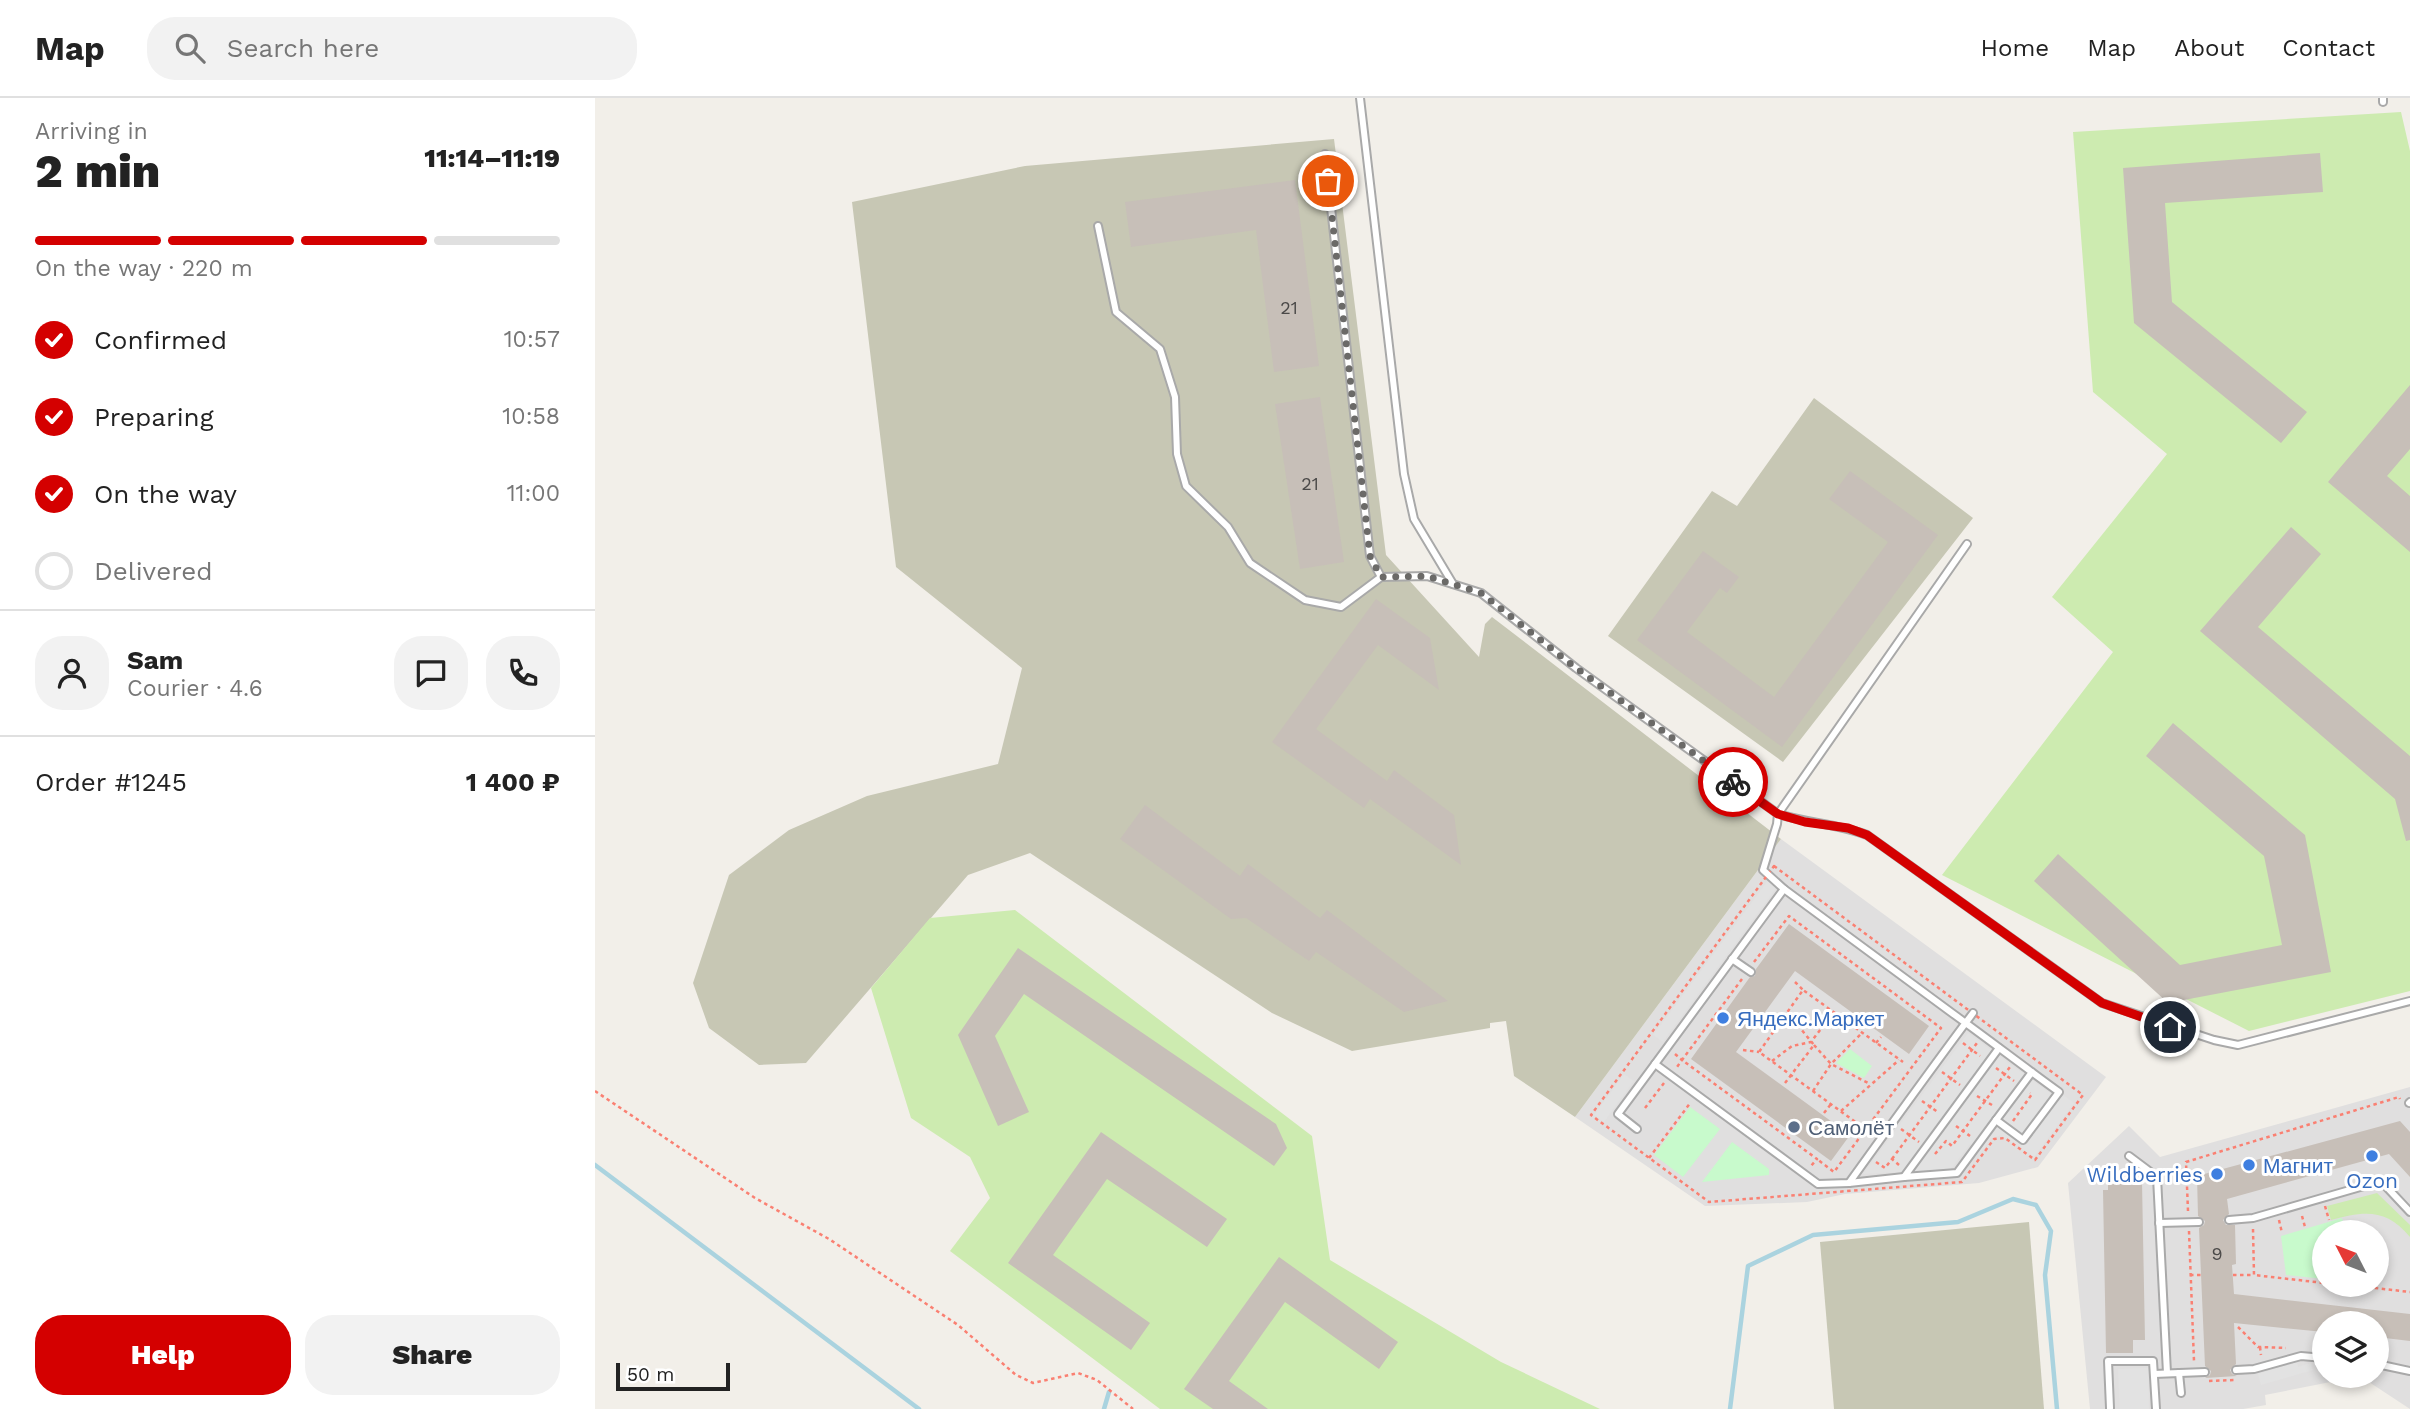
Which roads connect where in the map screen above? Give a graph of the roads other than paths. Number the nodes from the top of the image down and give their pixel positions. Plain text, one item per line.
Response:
1 (1360, 98) edge
2 (1325, 154) dead end
3 (1098, 226) dead end
4 (1967, 544) dead end
5 (1381, 577) junction
6 (1453, 584) junction
7 (1778, 814) junction
8 (1784, 889) junction
9 (1733, 959) junction
10 (1749, 971) road end
11 (2410, 1000) edge
12 (1973, 1013) road end
13 (1966, 1023) junction
14 (1999, 1048) junction
15 (1655, 1064) junction
16 (2032, 1072) junction
17 (1996, 1120) junction
18 (1637, 1129) dead end
19 (2129, 1156) dead end
20 (1906, 1174) junction
21 (1849, 1183) junction
22 (2410, 1212) edge
23 (2229, 1220) dead end
24 (2199, 1222) dead end
25 (2159, 1223) junction
26 (2312, 1357) edge
27 (2389, 1367) edge
28 (2236, 1370) dead end
29 (2410, 1371) edge
30 (2205, 1372) dead end
31 (2167, 1373) junction
32 (2179, 1373) junction
33 (2154, 1374) junction
34 (2181, 1394) dead end
35 (2110, 1408) edge
36 (2156, 1409) edge

1 - 6 lane
2 - 5 lane
3 - 5 lane
4 - 7 lane
5 - 6 lane
6 - 7 lane
7 - 8 lane
7 - 11 lane
8 - 9 lane
8 - 13 lane
9 - 10 lane
9 - 15 lane
12 - 13 lane
13 - 14 lane
13 - 21 lane
14 - 16 lane
14 - 20 lane
15 - 18 lane
15 - 21 lane
16 - 17 lane
16 - 17 lane
17 - 20 lane
19 - 25 lane
20 - 21 lane
22 - 23 lane
24 - 25 lane
25 - 31 lane
26 - 28 lane
27 - 29 lane
30 - 32 lane
31 - 32 lane
31 - 33 lane
32 - 34 lane
33 - 35 lane
33 - 36 lane

